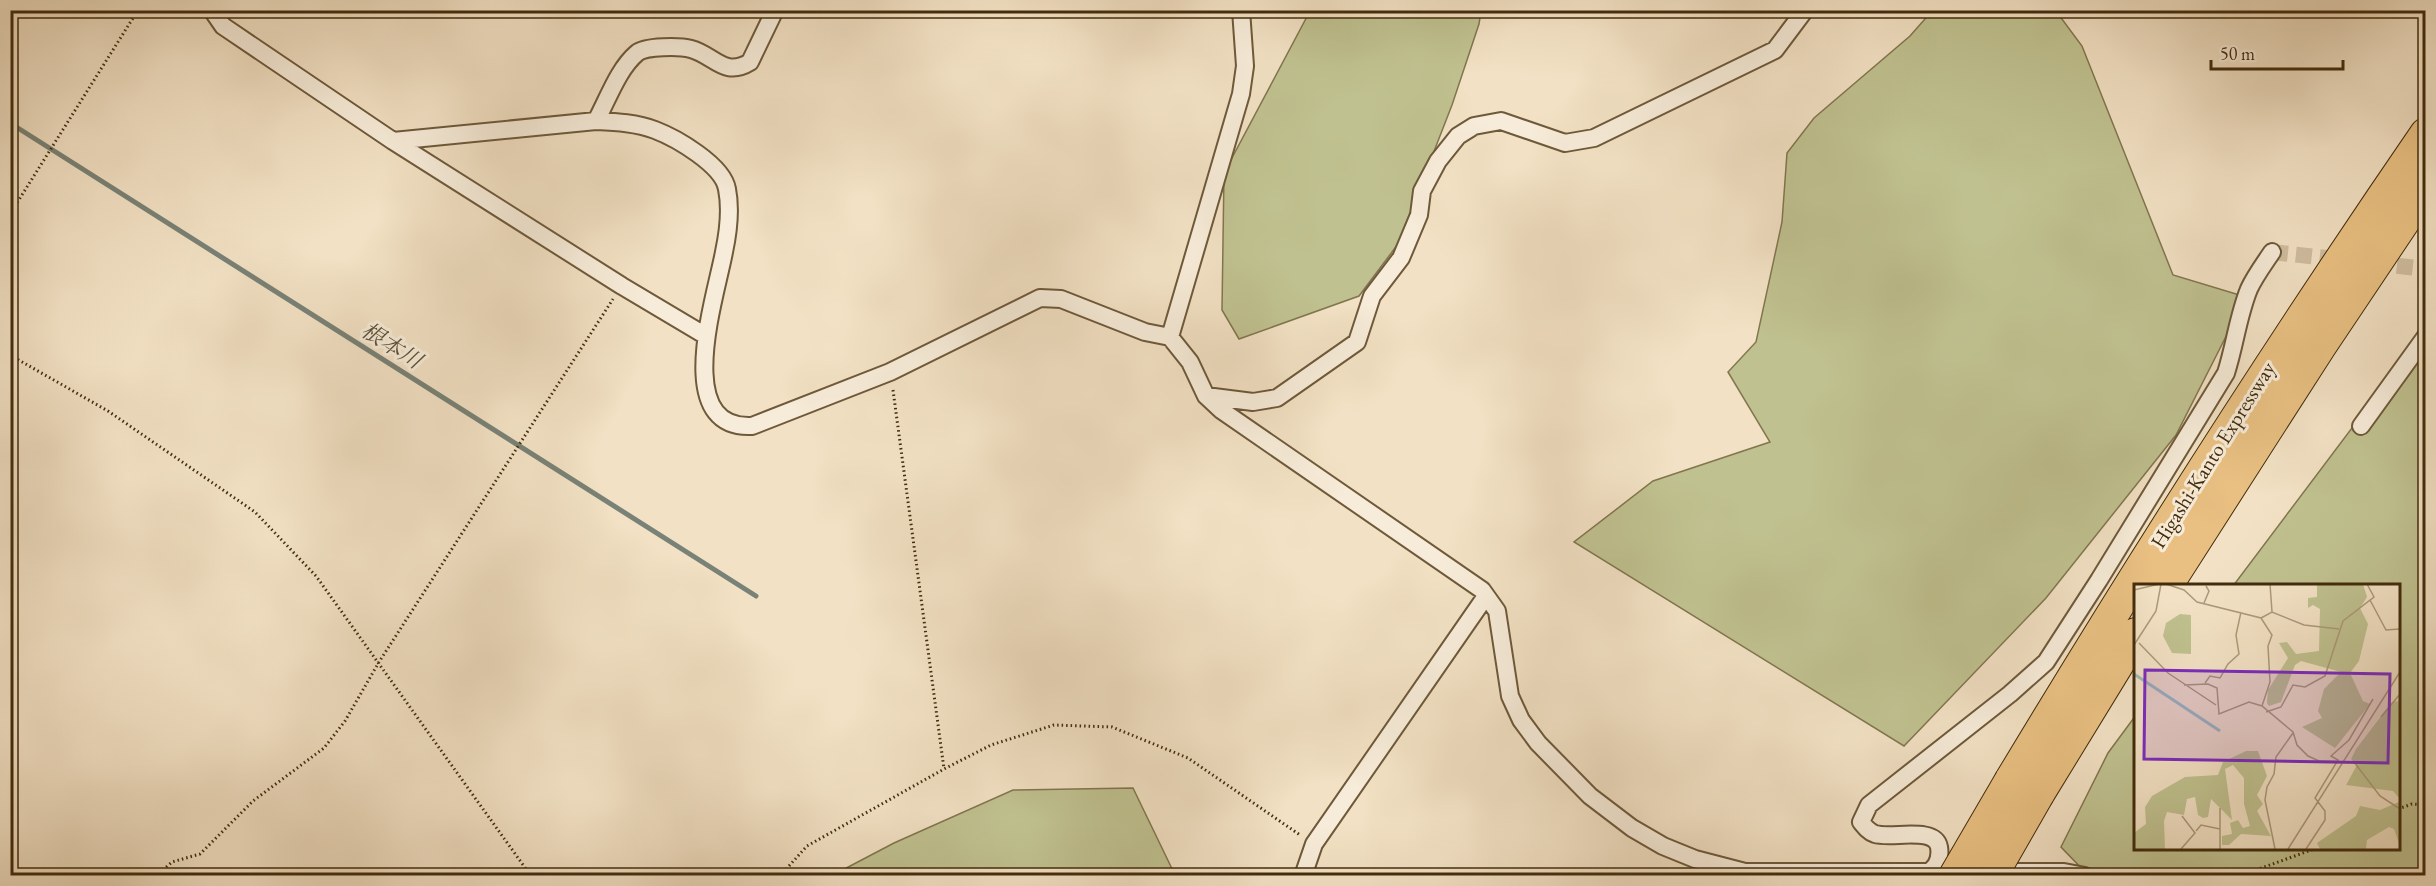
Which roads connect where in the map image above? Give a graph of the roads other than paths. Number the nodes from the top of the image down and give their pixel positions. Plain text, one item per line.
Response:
1 (212, 10) edge
2 (775, 10) edge
3 (1240, 10) edge
4 (1805, 10) edge
5 (596, 121) junction
6 (2426, 134) edge
7 (393, 141) junction
8 (2426, 188) edge
9 (2272, 252) dead end
10 (706, 336) junction
11 (2426, 336) edge
12 (1170, 337) junction
13 (1206, 396) junction
14 (2361, 426) dead end
15 (2167, 584) edge
16 (1486, 596) junction
17 (2134, 637) edge
18 (1937, 874) edge
19 (1303, 876) edge
20 (1991, 876) edge
21 (2085, 876) edge

1 - 7 street
2 - 5 street
3 - 12 street
4 - 13 street
5 - 7 street
5 - 10 street
6 - 18 highway, Higashi-Kanto Expressway, bridge
7 - 10 street
8 - 15 highway, Higashi-Kanto Expressway
9 - 18 street
10 - 12 street
11 - 14 street
12 - 13 street
13 - 16 street
16 - 18 street
16 - 19 street
17 - 20 highway, bridge
18 - 21 street

